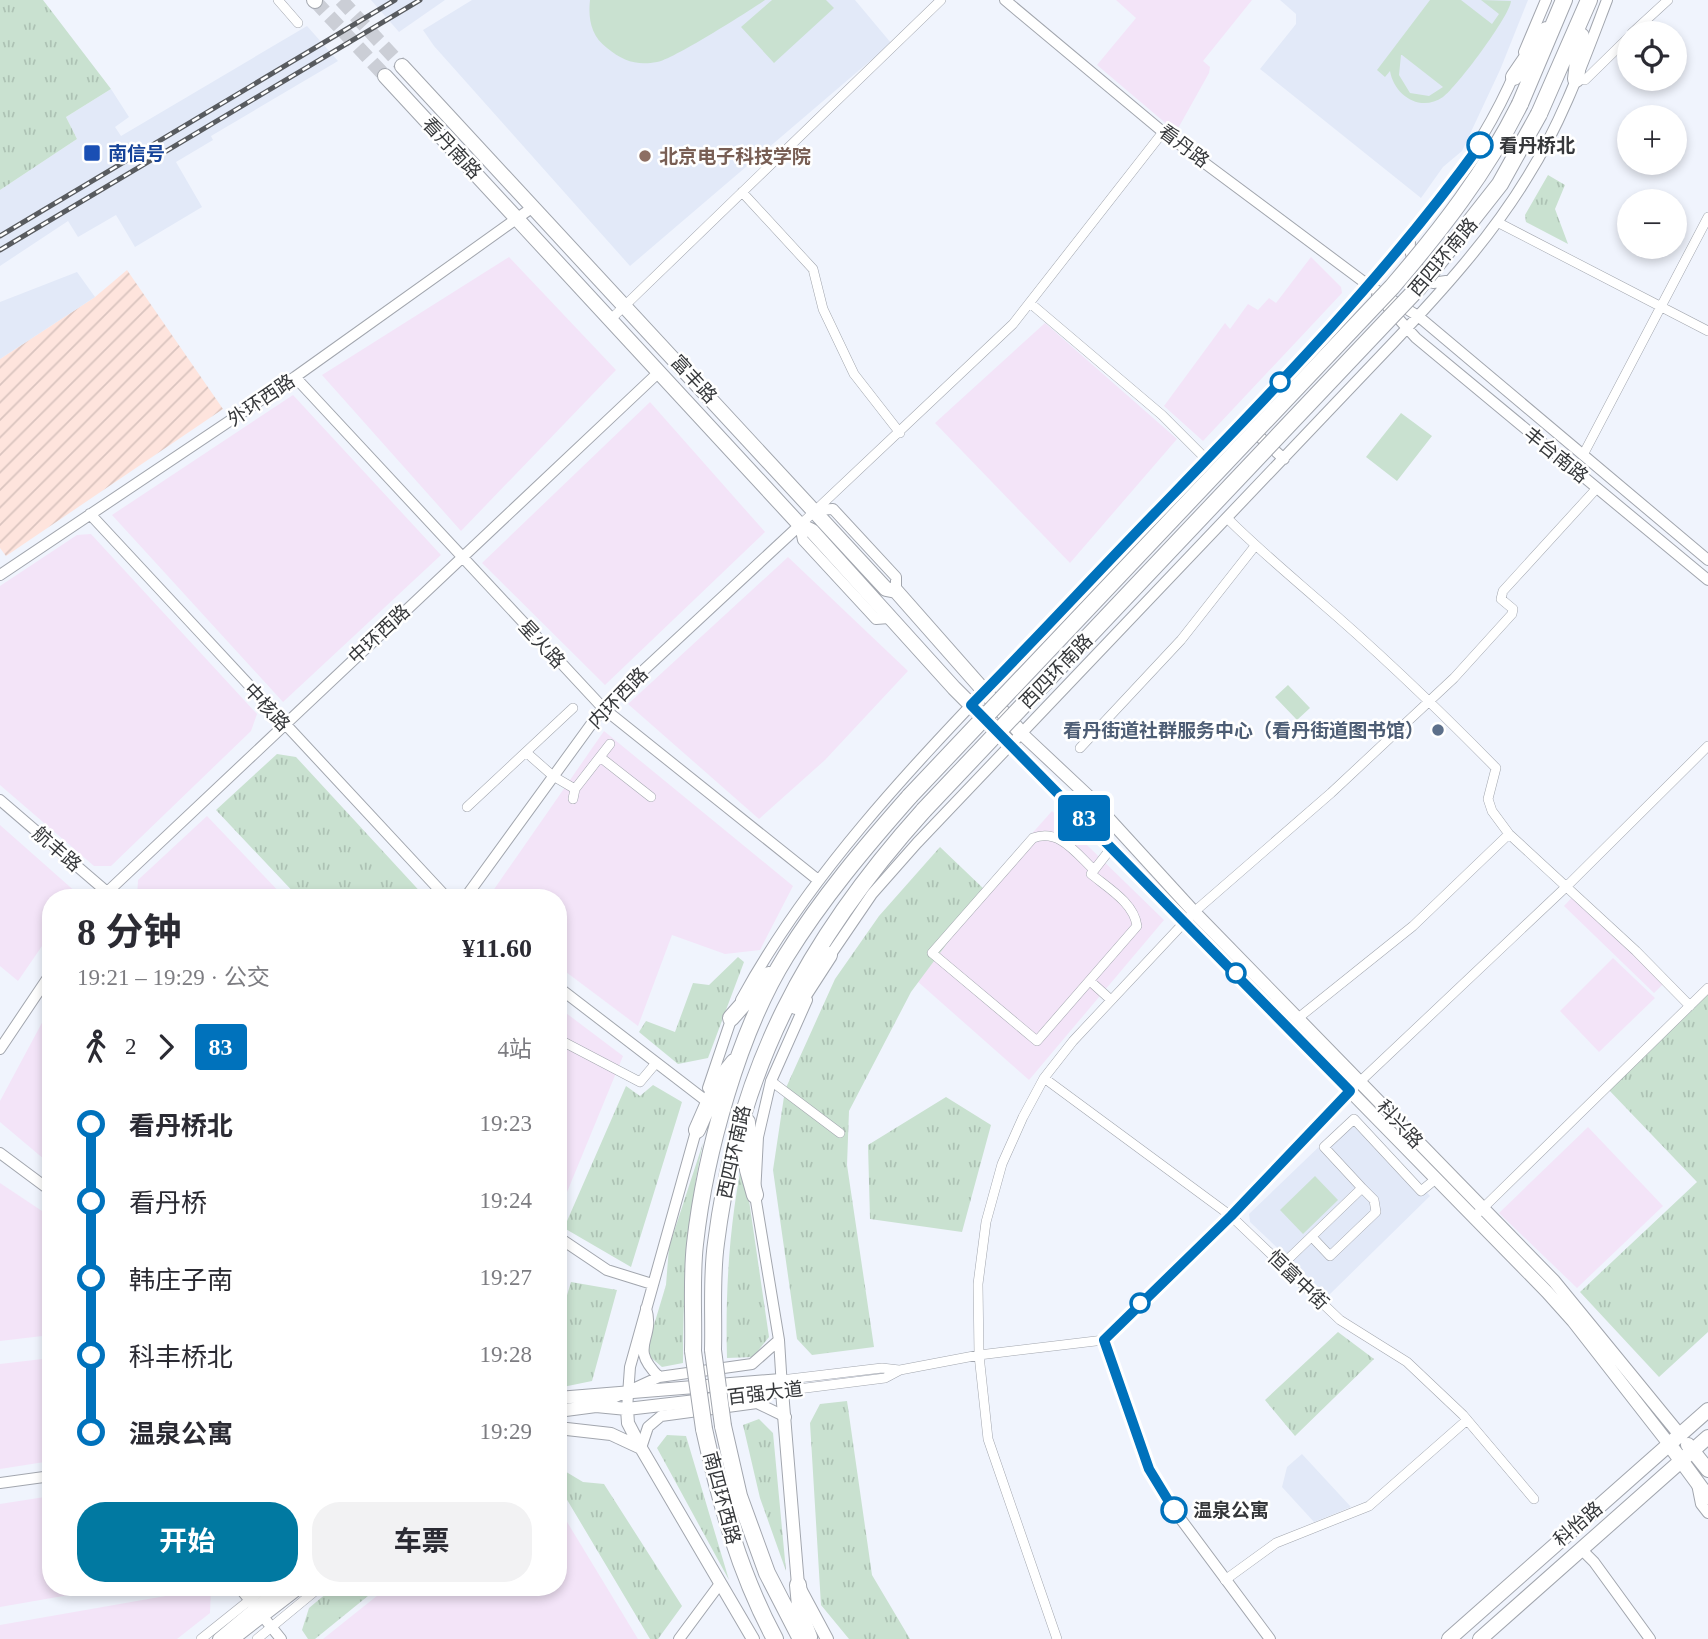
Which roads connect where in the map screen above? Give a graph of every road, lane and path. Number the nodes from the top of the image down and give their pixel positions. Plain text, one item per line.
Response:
1 (278, 0) edge
2 (942, 0) edge
3 (1005, 0) edge
4 (1589, 0) edge
5 (1607, 0) edge
6 (1668, 0) edge
7 (1557, 3) edge
8 (1583, 16) junction
9 (1646, 21) edge
10 (298, 23) dead end
11 (1617, 49) edge
12 (401, 66) tunnel mouth
13 (385, 76) tunnel mouth
14 (1514, 77) joint
15 (1576, 79) junction
16 (1163, 132) junction
17 (742, 192) junction
18 (533, 207) junction
19 (1708, 217) edge
20 (519, 219) junction
21 (1497, 222) junction
22 (1412, 233) junction
23 (1451, 277) junction
24 (1368, 285) junction
25 (1030, 303) junction
26 (625, 305) junction
27 (1660, 307) junction
28 (1418, 316) junction
29 (611, 319) junction
30 (1407, 328) junction
31 (1708, 331) edge
32 (659, 372) junction
33 (295, 377) junction
34 (1243, 421) junction
35 (900, 433) junction
36 (1583, 455) junction
37 (1284, 459) junction
38 (1207, 460) junction
39 (1597, 488) junction
40 (817, 510) junction
41 (90, 514) junction
42 (1227, 518) junction
43 (800, 525) junction
44 (1255, 546) junction
45 (1706, 554) edge
46 (461, 557) junction
47 (0, 575) edge
48 (1708, 580) edge
49 (1009, 665) junction
50 (986, 690) junction
51 (1430, 701) junction
52 (971, 705) junction
53 (1048, 706) junction
54 (573, 708) dead end
55 (603, 708) junction
56 (283, 724) junction
57 (1022, 734) junction
58 (610, 744) dead end
59 (1011, 745) junction
60 (1708, 746) edge
61 (1080, 748) dead end
62 (527, 753) junction
63 (600, 757) junction
64 (553, 776) junction
65 (575, 789) junction
66 (651, 797) dead end
67 (573, 799) dead end
68 (0, 800) edge
69 (467, 807) dead end
70 (1509, 834) junction
71 (1112, 847) junction
72 (1093, 872) junction
73 (818, 880) junction
74 (1567, 886) junction
75 (100, 889) edge
76 (113, 889) edge
77 (439, 889) edge
78 (471, 889) edge
79 (1194, 912) junction
80 (1185, 922) junction
81 (829, 955) junction
82 (785, 958) junction
83 (1090, 981) junction
84 (42, 986) edge
85 (1708, 988) edge
86 (567, 994) edge
87 (1111, 1000) junction
88 (1690, 1006) junction
89 (731, 1018) junction
90 (1297, 1019) junction
91 (567, 1044) edge
92 (0, 1049) edge
93 (740, 1054) junction
94 (763, 1055) junction
95 (656, 1063) junction
96 (1044, 1079) junction
97 (771, 1081) junction
98 (1355, 1086) junction
99 (747, 1096) junction
100 (705, 1100) junction
101 (697, 1129) junction
102 (841, 1132) dead end
103 (0, 1153) edge
104 (1437, 1178) junction
105 (42, 1184) edge
106 (1362, 1188) junction
107 (755, 1195) junction
108 (1478, 1213) junction
109 (1231, 1216) junction
110 (1312, 1237) junction
111 (567, 1243) edge
112 (1282, 1265) junction
113 (652, 1284) junction
114 (646, 1308) junction
115 (779, 1340) junction
116 (1104, 1340) junction
117 (693, 1351) joint
118 (979, 1355) junction
119 (659, 1377) junction
120 (782, 1385) junction
121 (627, 1394) junction
122 (567, 1397) edge
123 (596, 1406) junction
124 (567, 1409) edge
125 (627, 1409) junction
126 (1708, 1410) edge
127 (786, 1417) junction
128 (1467, 1420) junction
129 (723, 1426) joint
130 (567, 1429) edge
131 (1708, 1437) edge
132 (1675, 1440) junction
133 (641, 1448) junction
134 (1687, 1455) junction
135 (1708, 1470) edge
136 (42, 1477) edge
137 (1696, 1482) junction
138 (0, 1483) edge
139 (1708, 1497) edge
140 (1534, 1500) dead end
141 (1708, 1513) edge
142 (1581, 1549) junction
143 (1225, 1580) junction
144 (719, 1585) junction
145 (798, 1585) junction
146 (246, 1596) edge
147 (264, 1596) edge
148 (274, 1596) edge
149 (286, 1596) edge
150 (299, 1596) edge
151 (260, 1613) junction
152 (201, 1639) edge
153 (219, 1639) edge
154 (233, 1639) edge
155 (257, 1639) edge
156 (281, 1639) edge
157 (679, 1639) edge
158 (753, 1639) edge
159 (775, 1639) edge
160 (800, 1639) edge
161 (810, 1639) edge
162 (827, 1639) edge
163 (1057, 1639) edge
164 (1270, 1639) edge
165 (1449, 1639) edge
166 (1480, 1639) edge
167 (1650, 1639) edge

1 - 10 street
2 - 17 street
3 - 16 street, 看丹路
4 - 8 highway, 西四环南路
5 - 15 street, 西四环南路
6 - 9 street
7 - 14 highway
7 - 82 highway, 西四环南路, bridge
8 - 15 highway
8 - 94 highway, 西四环南路, bridge
11 - 15 street
12 - 18 main road, 富丰路
13 - 20 main road, 看丹南路
14 - 22 street, 西四环南路
15 - 21 street, 西四环南路
16 - 24 street, 看丹路
16 - 25 street
17 - 26 street
17 - 35 street
18 - 20 street, 外环西路
18 - 26 main road, 富丰路
19 - 27 street
20 - 29 main road, 富丰路
20 - 33 street, 外环西路
21 - 23 street, 西四环南路
21 - 27 street
22 - 23 street
22 - 24 street, 西四环南路
23 - 28 street, 西四环南路
24 - 28 street, 丰台南路
24 - 30 street, 丰台南路
24 - 34 street, 西四环南路
25 - 35 street
25 - 38 street
26 - 29 street
26 - 40 main road, 富丰路
27 - 31 street
27 - 36 street
28 - 30 street, 西四环南路
28 - 36 street, 丰台南路
29 - 32 main road, 富丰路
30 - 37 street, 西四环南路
30 - 39 street, 丰台南路
32 - 43 main road, 富丰路
32 - 46 street, 中环西路
33 - 41 street, 外环西路
33 - 46 street, 星火路
34 - 37 street
34 - 38 street, 西四环南路
35 - 40 street
36 - 45 street, 丰台南路
37 - 42 street, 西四环南路
38 - 49 street, 西四环南路
39 - 48 street, 丰台南路
39 - 51 street
40 - 43 street
40 - 50 main road, 富丰路
41 - 47 street, 外环西路
41 - 56 street, 中核路
42 - 44 street
42 - 53 street, 西四环南路
43 - 52 main road, 富丰路
43 - 55 street, 内环西路
44 - 51 street
44 - 61 street
46 - 55 street, 星火路
46 - 56 street, 中环西路
49 - 50 street, 西四环南路
49 - 53 street
50 - 52 street, 西四环南路
50 - 57 main road, 富丰路
51 - 70 street
51 - 79 street
52 - 59 main road, 富丰路
52 - 73 street, 西四环南路
53 - 57 street, 西四环南路
54 - 62 street
55 - 64 street, 内环西路
55 - 73 street, 星火路
56 - 76 street, 中环西路
56 - 77 street, 中核路
57 - 59 street, 西四环南路
57 - 79 main road, 科兴路
58 - 63 street
59 - 71 main road, 科兴路
59 - 81 street, 西四环南路
60 - 74 street
62 - 64 street
62 - 69 street
63 - 65 street
63 - 66 street
64 - 65 street
64 - 78 street, 内环西路
65 - 67 street
68 - 75 street, 航丰路
70 - 74 street
70 - 90 street
71 - 72 street
71 - 80 main road, 科兴路
72 - 83 street
72 - 83 street
73 - 89 street, 西四环南路
74 - 88 street
74 - 98 street
79 - 80 street
79 - 90 main road, 科兴路
80 - 87 street
80 - 98 main road, 科兴路
81 - 94 highway
81 - 97 street, 西四环南路
82 - 89 highway
82 - 93 highway, 西四环南路
83 - 87 street
84 - 92 street
85 - 88 street
86 - 95 street
87 - 96 street
88 - 108 street
89 - 100 street, 西四环南路
90 - 98 main road, 科兴路
91 - 95 street
93 - 101 highway
93 - 117 highway, 西四环南路
94 - 99 highway, 西四环南路
95 - 100 street
96 - 109 street, 恒富中街
96 - 118 street
97 - 102 street
97 - 107 street, 西四环南路
98 - 104 main road, 科兴路
98 - 108 main road, 科兴路
98 - 109 street
99 - 107 highway
99 - 129 highway, 西四环南路, bridge
100 - 101 street, 西四环南路
101 - 113 street, 西四环南路
103 - 105 street
104 - 106 street
104 - 108 main road, 科兴路
106 - 110 street
106 - 110 street
107 - 115 street, 西四环南路
108 - 132 main road, 科兴路
109 - 112 street, 恒富中街
109 - 116 street
110 - 112 street
111 - 113 street
112 - 128 street, 恒富中街
113 - 114 street, 西四环南路
114 - 119 street
114 - 121 street, 西四环南路
115 - 119 street
115 - 120 street, 西四环南路
116 - 118 street, 百强大道
116 - 143 street
117 - 159 highway, 南四环西路, bridge
118 - 120 street, 百强大道
118 - 163 street
119 - 121 street
120 - 121 main road, 百强大道
120 - 125 main road, 百强大道
120 - 127 main road
121 - 122 main road, 百强大道
121 - 123 street
121 - 125 street, 西四环南路
123 - 124 main road, 百强大道
123 - 125 main road, 百强大道
125 - 133 main road, 南四环西路
126 - 132 main road, 科怡路
127 - 133 street
127 - 145 main road
128 - 140 street, 恒富中街
128 - 143 street
129 - 160 highway, 南四环西路
130 - 133 main road
131 - 134 main road, 科怡路
132 - 134 main road
132 - 165 main road, 科怡路
133 - 144 main road, 南四环西路
134 - 135 main road
134 - 137 main road
134 - 142 main road, 科怡路
136 - 138 street
137 - 139 main road
137 - 141 street
142 - 166 main road, 科怡路
142 - 167 street
143 - 164 street
144 - 157 street
144 - 158 main road, 南四环西路
145 - 161 highway
145 - 162 main road
146 - 151 street
147 - 151 street
148 - 151 main road
149 - 151 main road
150 - 151 street
151 - 152 street
151 - 153 main road
151 - 154 main road
151 - 155 street
151 - 156 street

